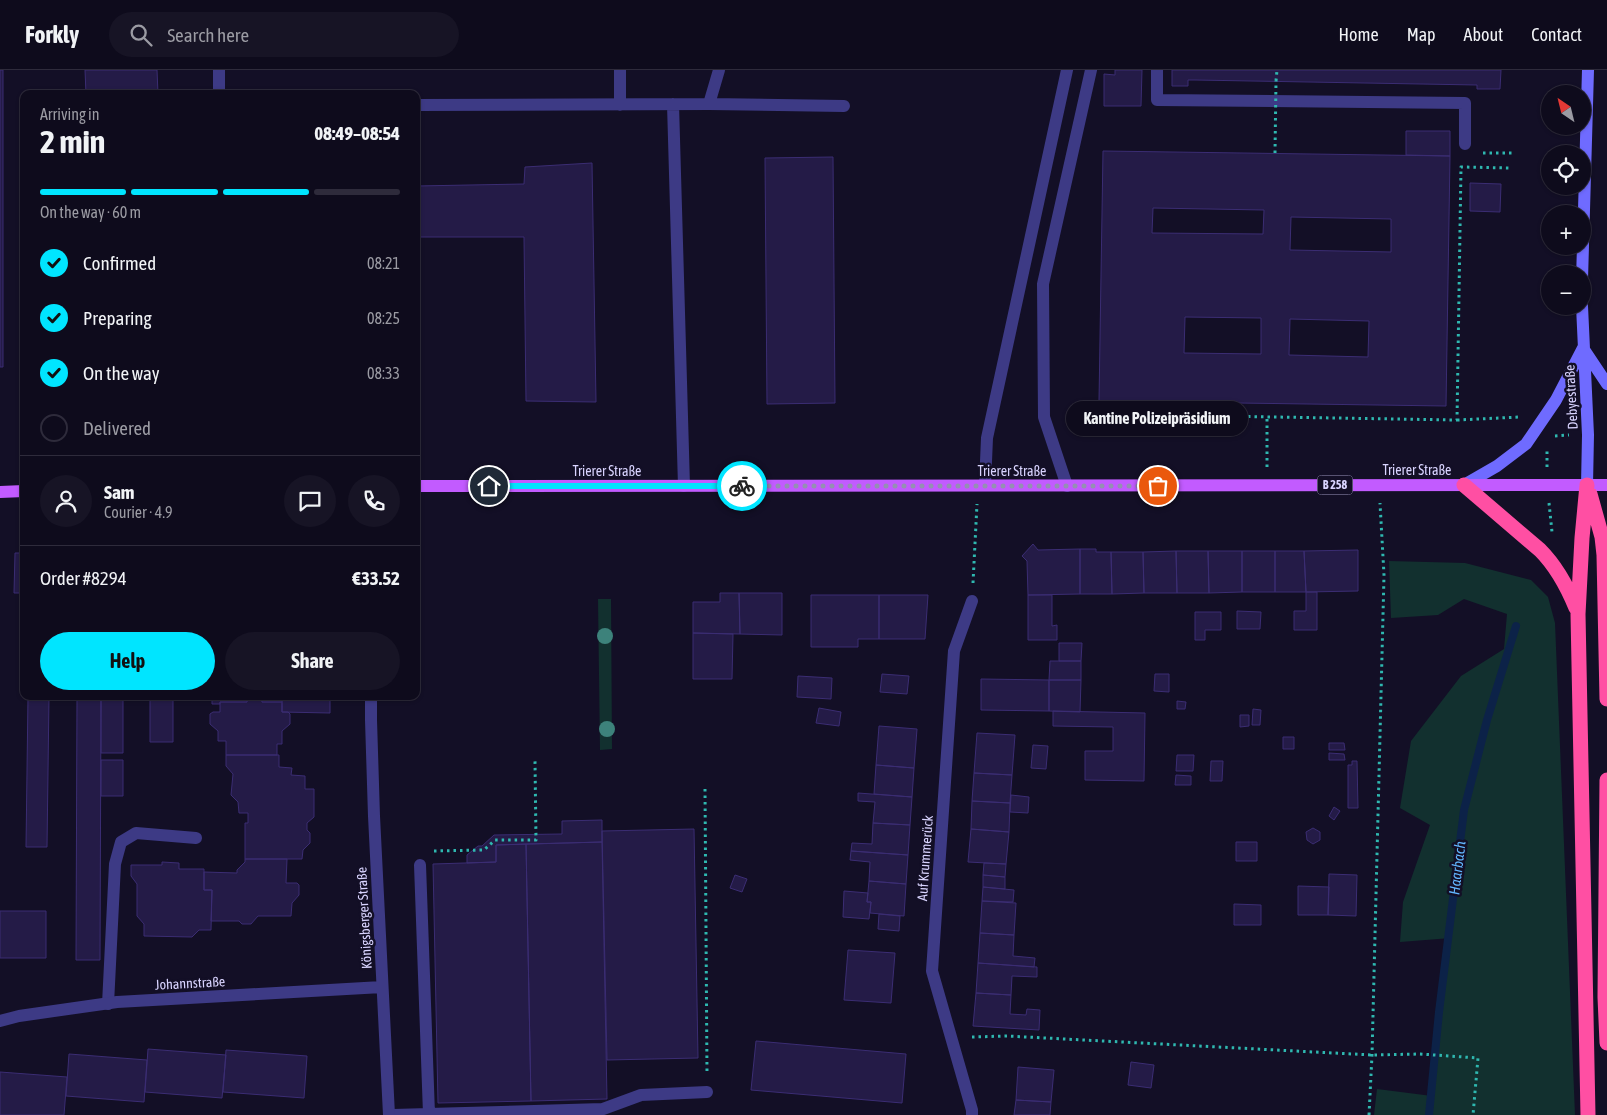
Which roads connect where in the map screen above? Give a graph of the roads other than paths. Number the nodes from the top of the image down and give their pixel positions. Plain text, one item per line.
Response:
1 (219, 70) edge
2 (620, 70) edge
3 (719, 70) edge
4 (1068, 70) edge
5 (1091, 70) edge
6 (1157, 70) edge
7 (1588, 70) edge
8 (219, 90) edge
9 (673, 104) junction
10 (709, 104) junction
11 (420, 105) edge
12 (620, 105) junction
13 (844, 106) dead end
14 (1465, 144) dead end
15 (1582, 265) edge
16 (1582, 315) edge
17 (1583, 348) junction
18 (1607, 384) edge
19 (1464, 485) junction
20 (1588, 485) junction
21 (1607, 485) edge
22 (420, 486) edge
23 (684, 486) junction
24 (981, 486) junction
25 (1067, 486) junction
26 (20, 491) edge
27 (0, 492) edge
28 (972, 601) road end
29 (1578, 614) junction
30 (1607, 699) edge
31 (368, 700) edge
32 (371, 700) edge
33 (370, 720) junction
34 (1607, 780) edge
35 (196, 838) dead end
36 (420, 865) dead end
37 (382, 987) junction
38 (108, 1004) junction
39 (0, 1021) edge
40 (1607, 1043) edge
41 (707, 1092) road end
42 (429, 1114) edge
43 (389, 1115) edge
44 (393, 1115) edge
45 (972, 1115) edge
46 (1588, 1115) edge

1 - 8 street
2 - 12 street
3 - 10 street
4 - 24 street
5 - 25 street
6 - 14 street
7 - 15 main road
9 - 10 street
9 - 12 street
9 - 23 street
10 - 13 street
11 - 12 street
16 - 17 main road, Debyestraße
17 - 18 main road
17 - 19 main road, B 258
17 - 20 main road, Debyestraße
19 - 20 main road, Trierer Straße / B 258
19 - 25 main road, Trierer Straße / B 258
19 - 29 highway
20 - 21 main road, Trierer Straße / B 258
20 - 29 highway
20 - 30 highway
22 - 23 main road, Trierer Straße / B 258
23 - 24 main road, Trierer Straße / B 258
24 - 25 main road, Trierer Straße / B 258
26 - 27 main road
28 - 45 street, Auf Krummerück
29 - 46 highway
31 - 33 street, Königsberger Straße
32 - 33 street, Königsberger Straße
33 - 37 street, Königsberger Straße
34 - 40 highway
35 - 38 street
36 - 42 street
37 - 38 street, Johannstraße
37 - 43 street, Königsberger Straße
38 - 39 street, Johannstraße
41 - 42 street
42 - 44 street

